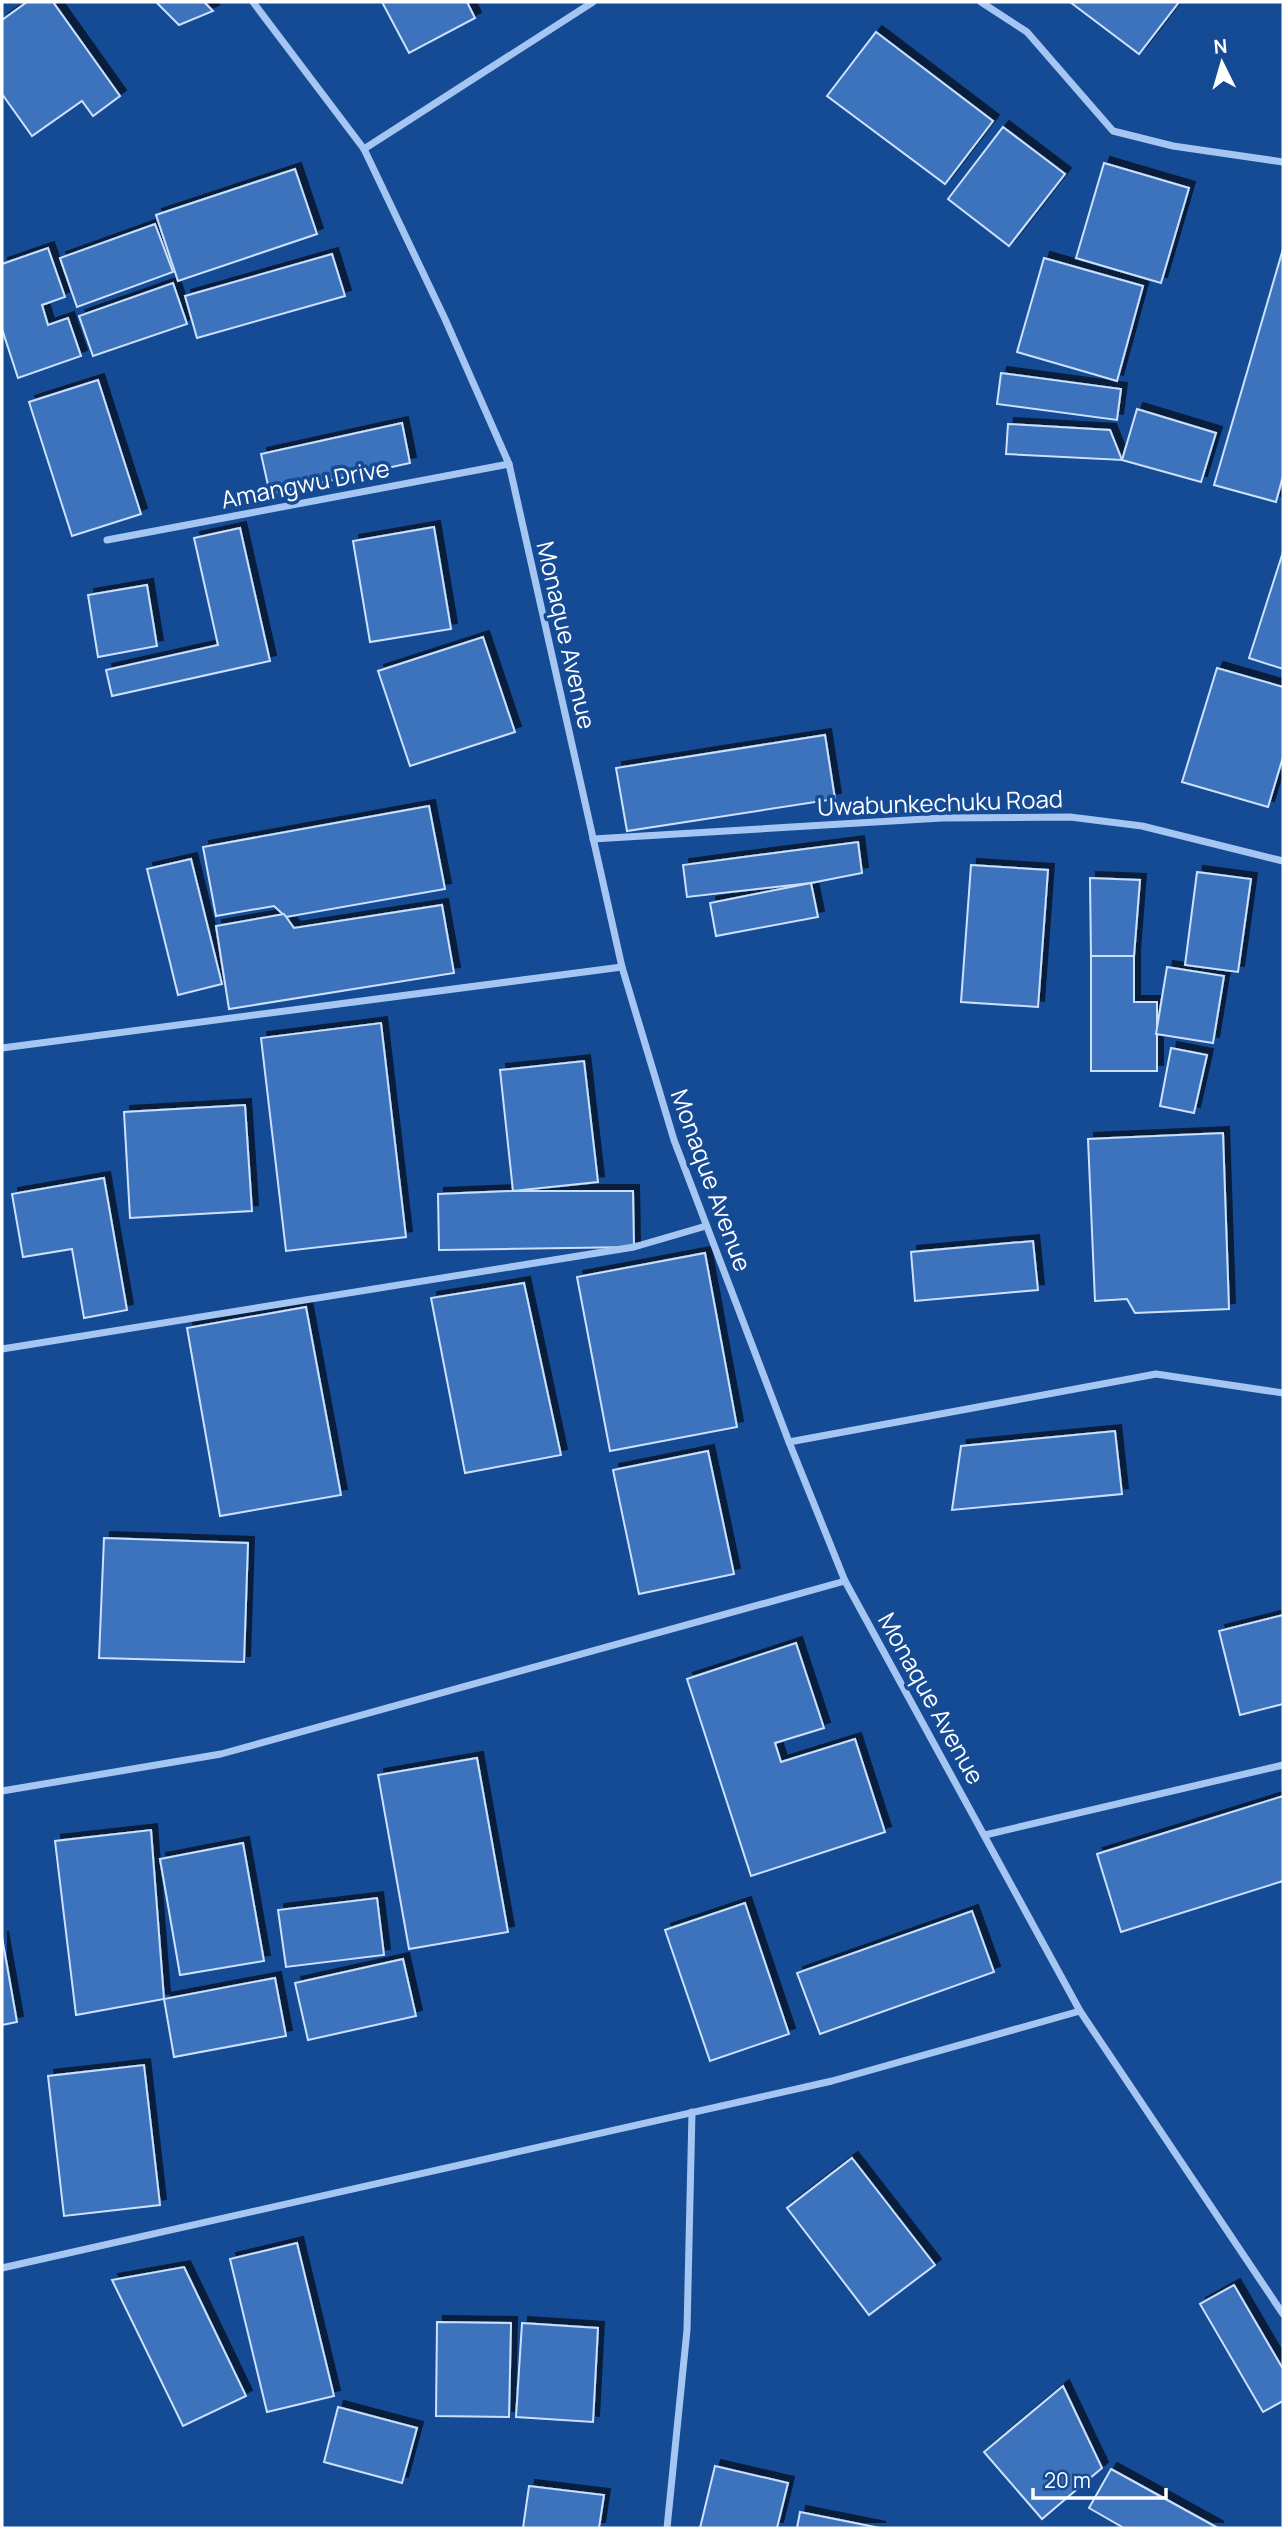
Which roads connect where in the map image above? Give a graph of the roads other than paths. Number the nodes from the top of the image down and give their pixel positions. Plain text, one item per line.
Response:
1 (253, 2) edge
2 (593, 2) edge
3 (981, 2) edge
4 (364, 149) junction
5 (1283, 162) edge
6 (509, 464) junction
7 (107, 540) dead end
8 (593, 839) junction
9 (1283, 861) edge
10 (622, 967) junction
11 (2, 1048) edge
12 (706, 1226) junction
13 (2, 1349) edge
14 (1283, 1393) edge
15 (789, 1442) junction
16 (845, 1581) junction
17 (1283, 1765) edge
18 (2, 1791) edge
19 (985, 1835) junction
20 (1080, 2011) junction
21 (692, 2112) junction
22 (2, 2268) edge
23 (1283, 2314) edge
24 (667, 2528) edge

1 - 4 street, Monaque Avenue
2 - 4 street
3 - 5 street
4 - 6 street, Monaque Avenue
6 - 7 street, Amangwu Drive
6 - 8 street, Monaque Avenue
8 - 9 street, Uwabunkechuku Road
8 - 10 street, Monaque Avenue
10 - 11 street
10 - 12 street, Monaque Avenue
12 - 13 street
12 - 15 street, Monaque Avenue
14 - 15 street
15 - 16 street, Monaque Avenue
16 - 18 street
16 - 19 street, Monaque Avenue
17 - 19 street
19 - 20 street, Monaque Avenue
20 - 21 street
20 - 23 street, Monaque Avenue
21 - 22 street
21 - 24 street

